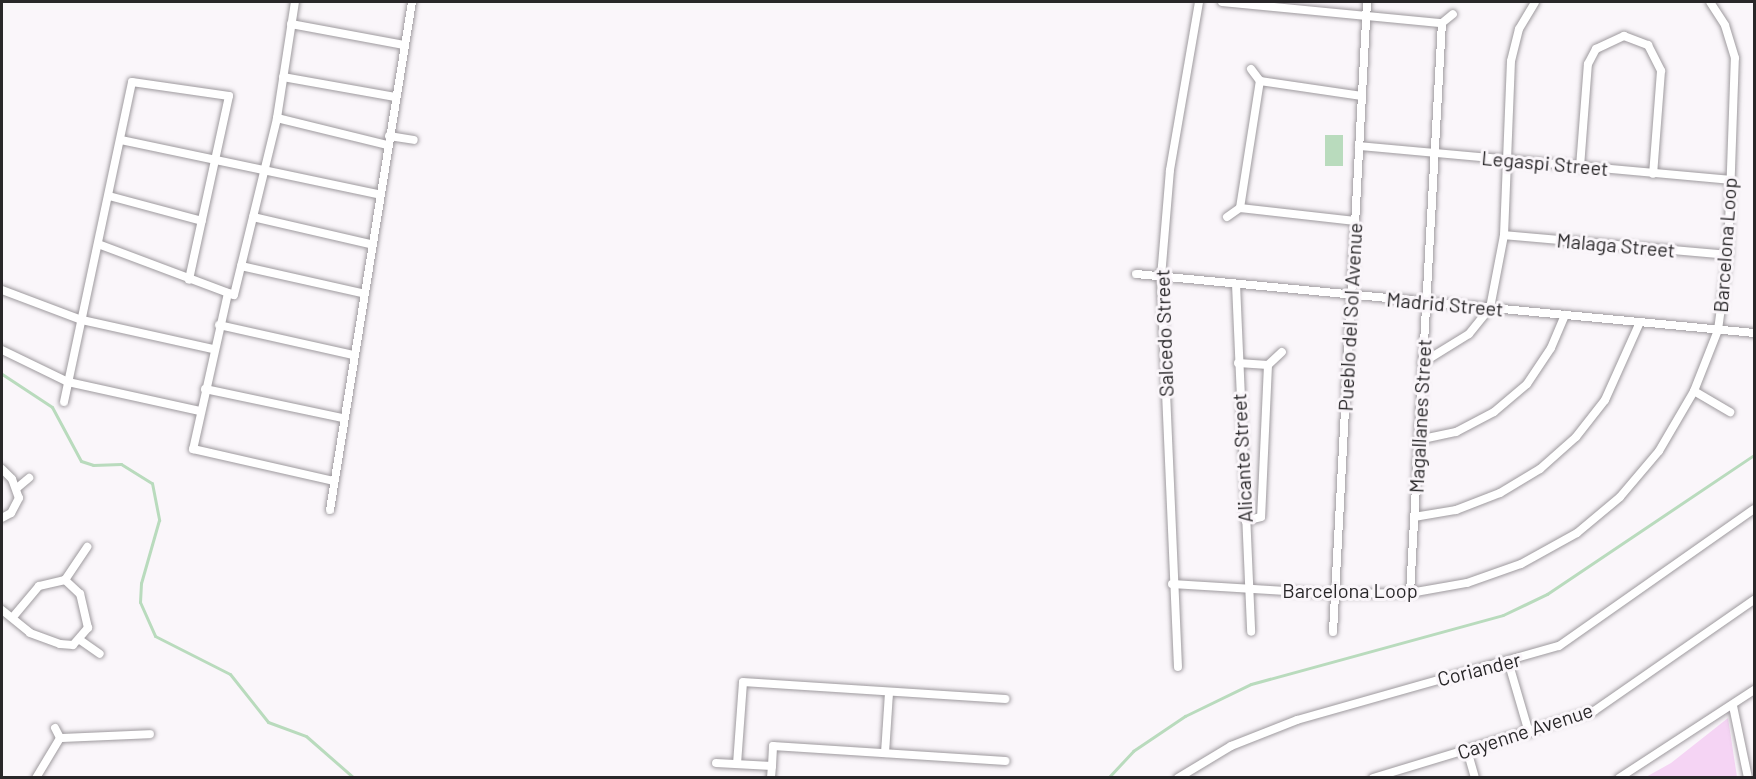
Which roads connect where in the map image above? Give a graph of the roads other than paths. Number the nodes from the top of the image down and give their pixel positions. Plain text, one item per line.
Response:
1 (295, 2) edge
2 (412, 2) edge
3 (1199, 2) edge
4 (1222, 2) edge
5 (1366, 2) edge
6 (1535, 2) edge
7 (1710, 2) edge
8 (1453, 14) dead end
9 (1366, 17) junction
10 (1442, 23) junction
11 (291, 24) junction
12 (405, 45) junction
13 (1251, 69) dead end
14 (283, 77) junction
15 (1260, 81) junction
16 (1362, 96) junction
17 (395, 97) junction
18 (277, 118) junction
19 (122, 140) junction
20 (388, 140) junction
21 (414, 140) dead end
22 (1359, 146) junction
23 (1434, 153) junction
24 (216, 158) junction
25 (1507, 159) junction
26 (1580, 166) junction
27 (264, 169) junction
28 (1653, 174) junction
29 (1730, 180) junction
30 (378, 194) junction
31 (109, 196) junction
32 (1240, 208) junction
33 (253, 217) junction
34 (1227, 217) dead end
35 (202, 221) junction
36 (1355, 221) junction
37 (1504, 235) junction
38 (98, 244) junction
39 (370, 244) junction
40 (1728, 255) junction
41 (241, 266) junction
42 (1136, 274) dead end
43 (1161, 277) junction
44 (189, 280) junction
45 (1236, 284) junction
46 (2, 290) edge
47 (228, 293) junction
48 (362, 294) junction
49 (1351, 296) junction
50 (1427, 302) junction
51 (1490, 308) junction
52 (1565, 315) junction
53 (82, 320) junction
54 (1640, 322) junction
55 (219, 325) junction
56 (1718, 330) junction
57 (1754, 333) edge
58 (213, 349) junction
59 (2, 350) edge
60 (1282, 352) dead end
61 (353, 355) junction
62 (1238, 363) junction
63 (1422, 363) junction
64 (1268, 365) junction
65 (68, 382) junction
66 (205, 389) junction
67 (1694, 391) junction
68 (64, 402) dead end
69 (201, 411) junction
70 (1730, 412) dead end
71 (344, 418) junction
72 (1418, 440) junction
73 (2, 469) edge
74 (29, 478) dead end
75 (334, 481) junction
76 (17, 488) junction
77 (330, 510) dead end
78 (1755, 510) edge
79 (1414, 517) junction
80 (2, 518) edge
81 (1245, 521) junction
82 (87, 547) dead end
83 (65, 580) junction
84 (1172, 584) junction
85 (1249, 588) junction
86 (1410, 593) junction
87 (1335, 594) junction
88 (1751, 603) edge
89 (2, 609) edge
90 (1755, 615) edge
91 (14, 617) junction
92 (1251, 632) dead end
93 (1333, 632) dead end
94 (80, 640) junction
95 (100, 654) dead end
96 (1508, 661) junction
97 (1178, 667) dead end
98 (1755, 690) edge
99 (889, 692) junction
100 (1005, 699) dead end
101 (1733, 706) junction
102 (55, 728) dead end
103 (150, 734) dead end
104 (1529, 734) junction
105 (60, 738) junction
106 (1467, 750) junction
107 (885, 753) junction
108 (1006, 760) dead end
109 (716, 763) dead end
110 (737, 764) junction
111 (772, 766) junction
112 (36, 777) edge
113 (771, 777) edge
114 (1178, 777) edge
115 (1373, 777) edge
116 (1475, 777) edge
117 (1619, 777) edge
118 (1748, 777) edge

1 - 11 street
2 - 12 street
3 - 43 street, Salcedo Street
4 - 9 street
5 - 9 street, Pueblo del Sol Avenue
6 - 25 street
7 - 29 street, Barcelona Loop
8 - 10 street
9 - 10 street
9 - 16 street, Pueblo del Sol Avenue
10 - 23 street, Magallanes Street
11 - 12 street
11 - 14 street
12 - 17 street
13 - 15 street
14 - 17 street
14 - 18 street
15 - 16 street
15 - 32 street
16 - 22 street, Pueblo del Sol Avenue
17 - 20 street
18 - 20 street
18 - 27 street
19 - 24 street
19 - 24 street
19 - 31 street
20 - 21 street
20 - 30 street
22 - 23 street, Legaspi Street
22 - 36 street, Pueblo del Sol Avenue
23 - 25 street, Legaspi Street
23 - 50 street, Magallanes Street
24 - 27 street
24 - 35 street
25 - 26 street, Legaspi Street
25 - 37 street
26 - 28 street, Legaspi Street
26 - 28 street
27 - 30 street
27 - 33 street
28 - 29 street, Legaspi Street
29 - 40 street, Barcelona Loop
30 - 39 street
31 - 35 street
31 - 38 street
32 - 34 street
32 - 36 street
33 - 39 street
33 - 41 street
35 - 44 street
36 - 49 street, Pueblo del Sol Avenue
37 - 40 street, Malaga Street
37 - 51 street
38 - 44 street
38 - 53 street
39 - 48 street
40 - 56 street, Barcelona Loop
41 - 47 street
41 - 48 street
42 - 43 street, Madrid Street
43 - 45 street, Madrid Street
43 - 84 street, Salcedo Street
44 - 47 street
45 - 49 street, Madrid Street
45 - 62 street, Alicante Street
46 - 53 street
47 - 55 street
48 - 61 street
49 - 50 street, Madrid Street
49 - 87 street, Pueblo del Sol Avenue
50 - 51 street, Madrid Street
50 - 63 street, Magallanes Street
51 - 52 street, Madrid Street
51 - 63 street
52 - 54 street, Madrid Street
52 - 72 street
53 - 58 street
53 - 65 street
54 - 56 street, Madrid Street
54 - 79 street
55 - 58 street
55 - 61 street
56 - 57 street, Madrid Street
56 - 67 street, Barcelona Loop
58 - 66 street
59 - 65 street
60 - 64 street
61 - 71 street
62 - 64 street
62 - 81 street, Alicante Street
63 - 72 street, Magallanes Street
64 - 81 street
65 - 68 street
65 - 69 street
66 - 69 street
66 - 71 street
67 - 70 street
67 - 86 street, Barcelona Loop
69 - 75 street
71 - 75 street
72 - 79 street, Magallanes Street
73 - 76 street
74 - 76 street
75 - 77 street
76 - 80 street
78 - 96 street, Coriander
79 - 86 street, Magallanes Street
81 - 85 street, Alicante Street
82 - 83 street
83 - 91 street
83 - 94 street
84 - 85 street, Barcelona Loop
84 - 97 street, Salcedo Street
85 - 87 street, Barcelona Loop
85 - 92 street, Alicante Street
86 - 87 street, Barcelona Loop
87 - 93 street, Pueblo del Sol Avenue
88 - 90 street
88 - 104 street, Cayenne Avenue
89 - 91 street
91 - 94 street
94 - 95 street
96 - 104 street
96 - 114 street, Coriander
98 - 101 street
99 - 100 street
99 - 107 street
99 - 110 street
101 - 117 street
101 - 118 street
102 - 105 street
103 - 105 street
104 - 106 street, Cayenne Avenue
105 - 112 street
106 - 115 street, Cayenne Avenue
106 - 116 street
107 - 108 street
107 - 111 street
109 - 110 street
110 - 111 street
111 - 113 street

